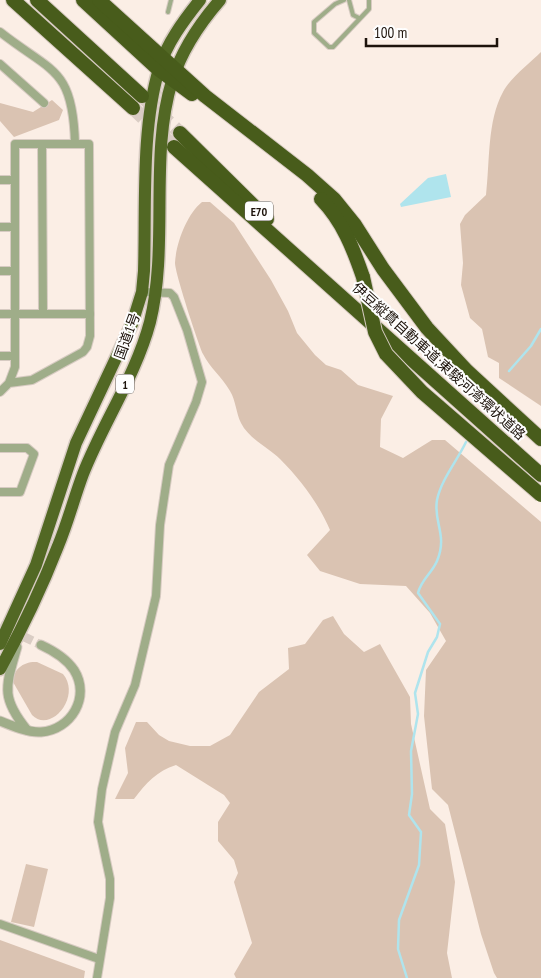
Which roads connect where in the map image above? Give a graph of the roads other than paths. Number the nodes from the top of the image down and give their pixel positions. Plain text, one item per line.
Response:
1 (13, 0) edge
2 (37, 0) edge
3 (83, 0) edge
4 (99, 0) edge
5 (171, 0) edge
6 (200, 0) edge
7 (220, 0) edge
8 (344, 0) edge
9 (349, 0) edge
10 (369, 0) edge
11 (168, 12) dead end
12 (359, 18) junction
13 (0, 32) edge
14 (0, 64) edge
15 (160, 64) junction
16 (175, 74) junction
17 (142, 96) tunnel mouth
18 (44, 103) dead end
19 (133, 108) tunnel mouth
20 (180, 133) tunnel mouth
21 (42, 144) junction
22 (75, 144) junction
23 (174, 146) tunnel mouth
24 (0, 180) edge
25 (14, 180) junction
26 (0, 227) edge
27 (14, 227) junction
28 (0, 271) edge
29 (14, 271) junction
30 (337, 291) junction
31 (142, 292) junction
32 (156, 292) junction
33 (0, 314) edge
34 (14, 314) junction
35 (43, 314) junction
36 (90, 314) junction
37 (0, 356) edge
38 (15, 356) junction
39 (9, 383) junction
40 (0, 392) edge
41 (541, 440) edge
42 (0, 448) edge
43 (541, 475) edge
44 (0, 492) edge
45 (541, 494) edge
46 (22, 626) junction
47 (0, 644) edge
48 (41, 645) tunnel mouth
49 (0, 669) edge
50 (0, 721) edge
51 (28, 730) junction
52 (0, 924) edge
53 (100, 959) junction
54 (96, 978) edge

1 - 19 highway
2 - 17 highway
3 - 15 highway
4 - 15 highway
5 - 11 lane
6 - 15 highway, 国道1号 / 1
7 - 16 highway, 国道1号 / 1
8 - 12 lane
9 - 12 lane
10 - 12 lane
13 - 22 street
14 - 18 street
15 - 16 highway
15 - 31 highway, 国道1号 / 1
16 - 32 highway, 国道1号 / 1
16 - 41 highway
16 - 45 highway, bridge
20 - 30 highway, 伊豆縦貫自動車道;東駿河湾環状道路 / E70
21 - 22 street
21 - 25 street
21 - 35 street
22 - 36 street
23 - 30 highway, 伊豆縦貫自動車道;東駿河湾環状道路 / E70
24 - 25 street
25 - 27 street
26 - 27 street
27 - 29 street
28 - 29 street
29 - 34 street
30 - 43 highway, 伊豆縦貫自動車道;東駿河湾環状道路 / E70
31 - 32 street
31 - 47 highway, 国道1号 / 1
32 - 46 highway, 国道1号 / 1
32 - 53 street
33 - 34 street
34 - 35 street
34 - 38 street
35 - 36 street
36 - 39 street
37 - 38 street
38 - 39 street
39 - 40 street
42 - 44 street
46 - 49 highway, 国道1号 / 1
46 - 51 street
48 - 51 street
50 - 51 street
52 - 53 street
53 - 54 street

